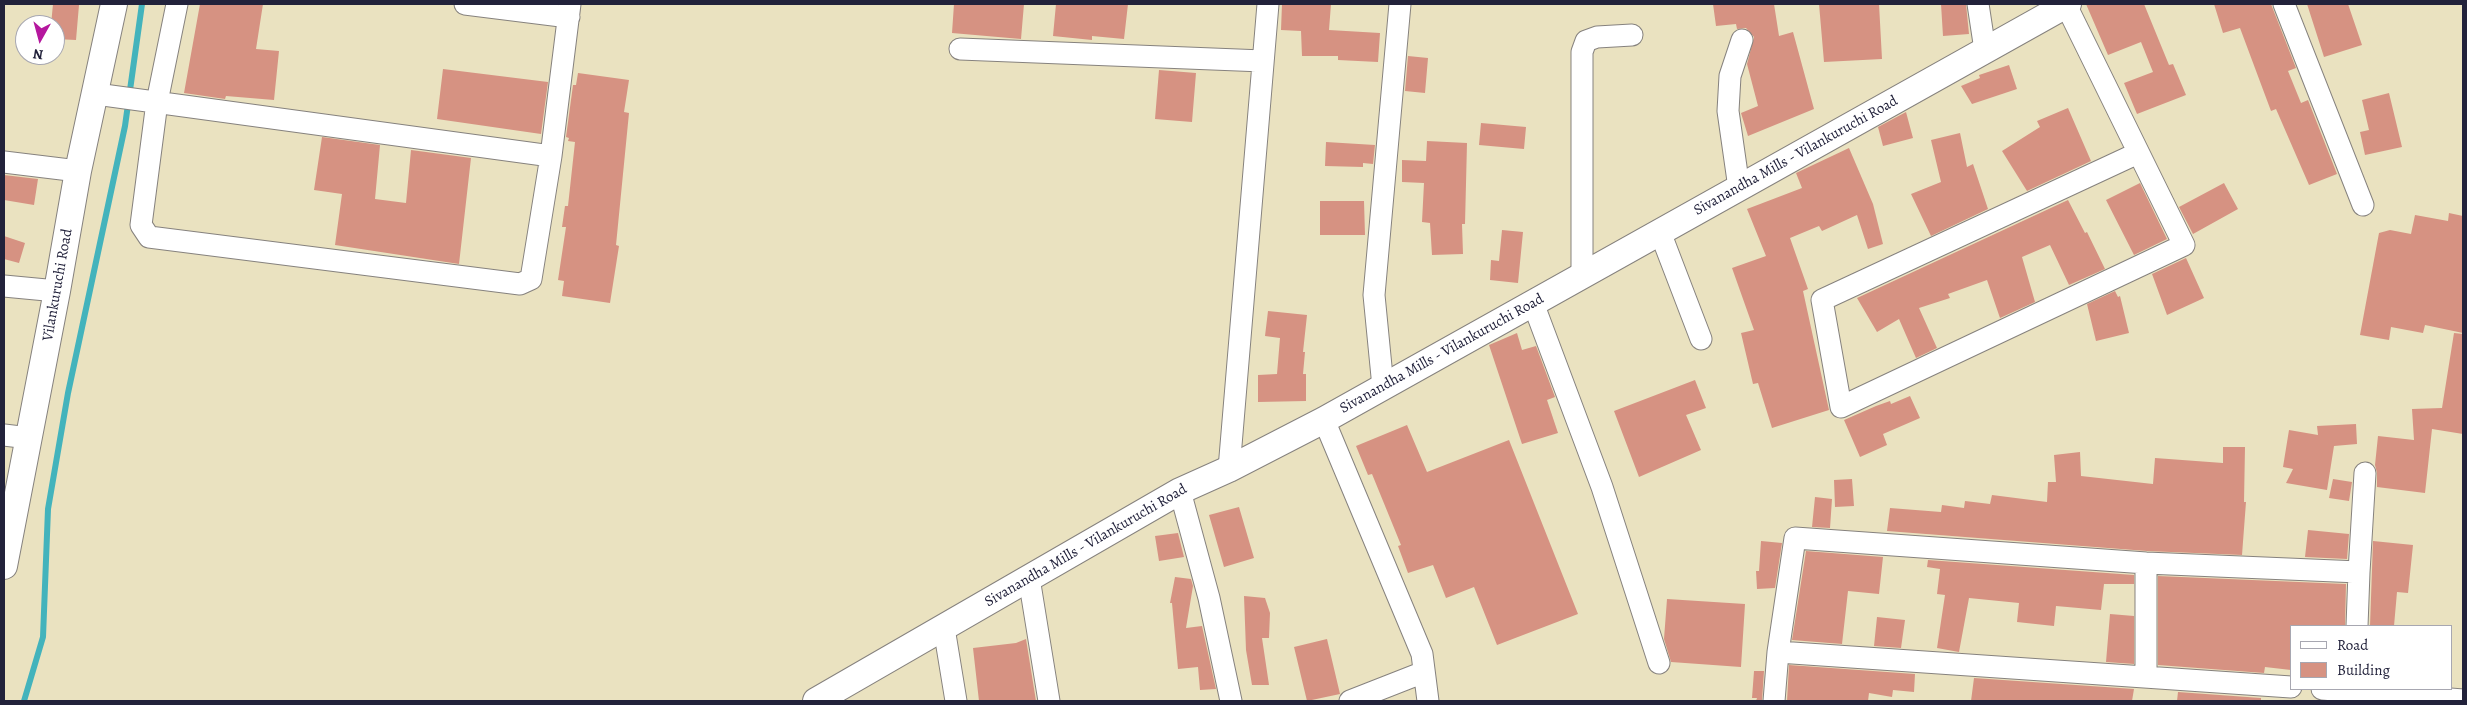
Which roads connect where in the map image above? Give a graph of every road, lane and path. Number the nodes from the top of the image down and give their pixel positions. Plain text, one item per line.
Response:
1 (114, 4) edge
2 (177, 4) edge
3 (466, 4) edge
4 (1268, 4) edge
5 (1400, 4) edge
6 (1978, 4) edge
7 (2067, 4) edge
8 (2284, 4) edge
9 (570, 10) edge
10 (1632, 35) dead end
11 (1742, 40) dead end
12 (960, 49) dead end
13 (1985, 50) junction
14 (1263, 60) junction
15 (96, 94) junction
16 (151, 101) junction
17 (2138, 153) junction
18 (551, 156) junction
19 (4, 162) edge
20 (78, 171) junction
21 (1740, 188) junction
22 (2363, 205) dead end
23 (1660, 232) junction
24 (1582, 276) junction
25 (4, 286) edge
26 (58, 291) junction
27 (1532, 303) junction
28 (1701, 339) dead end
29 (1383, 387) junction
30 (1324, 420) junction
31 (16, 436) edge
32 (1229, 469) junction
33 (2364, 473) dead end
34 (1180, 491) junction
35 (2146, 563) junction
36 (4, 566) edge
37 (2359, 572) junction
38 (1030, 578) junction
39 (2357, 625) edge
40 (944, 628) junction
41 (1778, 652) junction
42 (1659, 663) dead end
43 (1424, 672) junction
44 (2146, 676) junction
45 (2290, 687) edge
46 (2355, 690) edge
47 (2463, 700) edge
48 (816, 701) edge
49 (956, 701) edge
50 (1049, 701) edge
51 (1231, 701) edge
52 (1350, 701) edge
53 (1428, 701) edge
54 (1774, 701) edge

1 - 15 main road, Vilankuruchi Road
2 - 16 street
3 - 9 street
4 - 14 street
5 - 29 street
6 - 13 street
7 - 13 main road, Sivanandha Mills - Vilankuruchi Road
7 - 17 street
8 - 22 street
9 - 18 street
10 - 24 street
11 - 21 street
12 - 14 street
13 - 21 main road, Sivanandha Mills - Vilankuruchi Road
14 - 32 street
15 - 16 street
15 - 20 main road, Vilankuruchi Road
16 - 18 street
16 - 18 street
17 - 17 street
19 - 20 street
20 - 26 main road, Vilankuruchi Road
21 - 23 main road, Sivanandha Mills - Vilankuruchi Road
23 - 24 main road, Sivanandha Mills - Vilankuruchi Road
23 - 28 street
24 - 27 main road, Sivanandha Mills - Vilankuruchi Road
25 - 26 street
26 - 31 main road, Vilankuruchi Road
27 - 29 main road, Sivanandha Mills - Vilankuruchi Road
27 - 42 street
29 - 30 main road, Sivanandha Mills - Vilankuruchi Road
30 - 32 main road, Sivanandha Mills - Vilankuruchi Road
30 - 43 street
31 - 36 main road, Vilankuruchi Road
32 - 34 main road, Sivanandha Mills - Vilankuruchi Road
33 - 37 street
34 - 38 main road, Sivanandha Mills - Vilankuruchi Road
34 - 51 street
35 - 37 street
35 - 41 street
35 - 44 street
37 - 39 street
38 - 40 main road, Sivanandha Mills - Vilankuruchi Road
38 - 50 street
40 - 48 main road, Sivanandha Mills - Vilankuruchi Road
40 - 49 street
41 - 44 street
41 - 54 street
43 - 52 street
43 - 53 street
44 - 45 street
46 - 47 street

